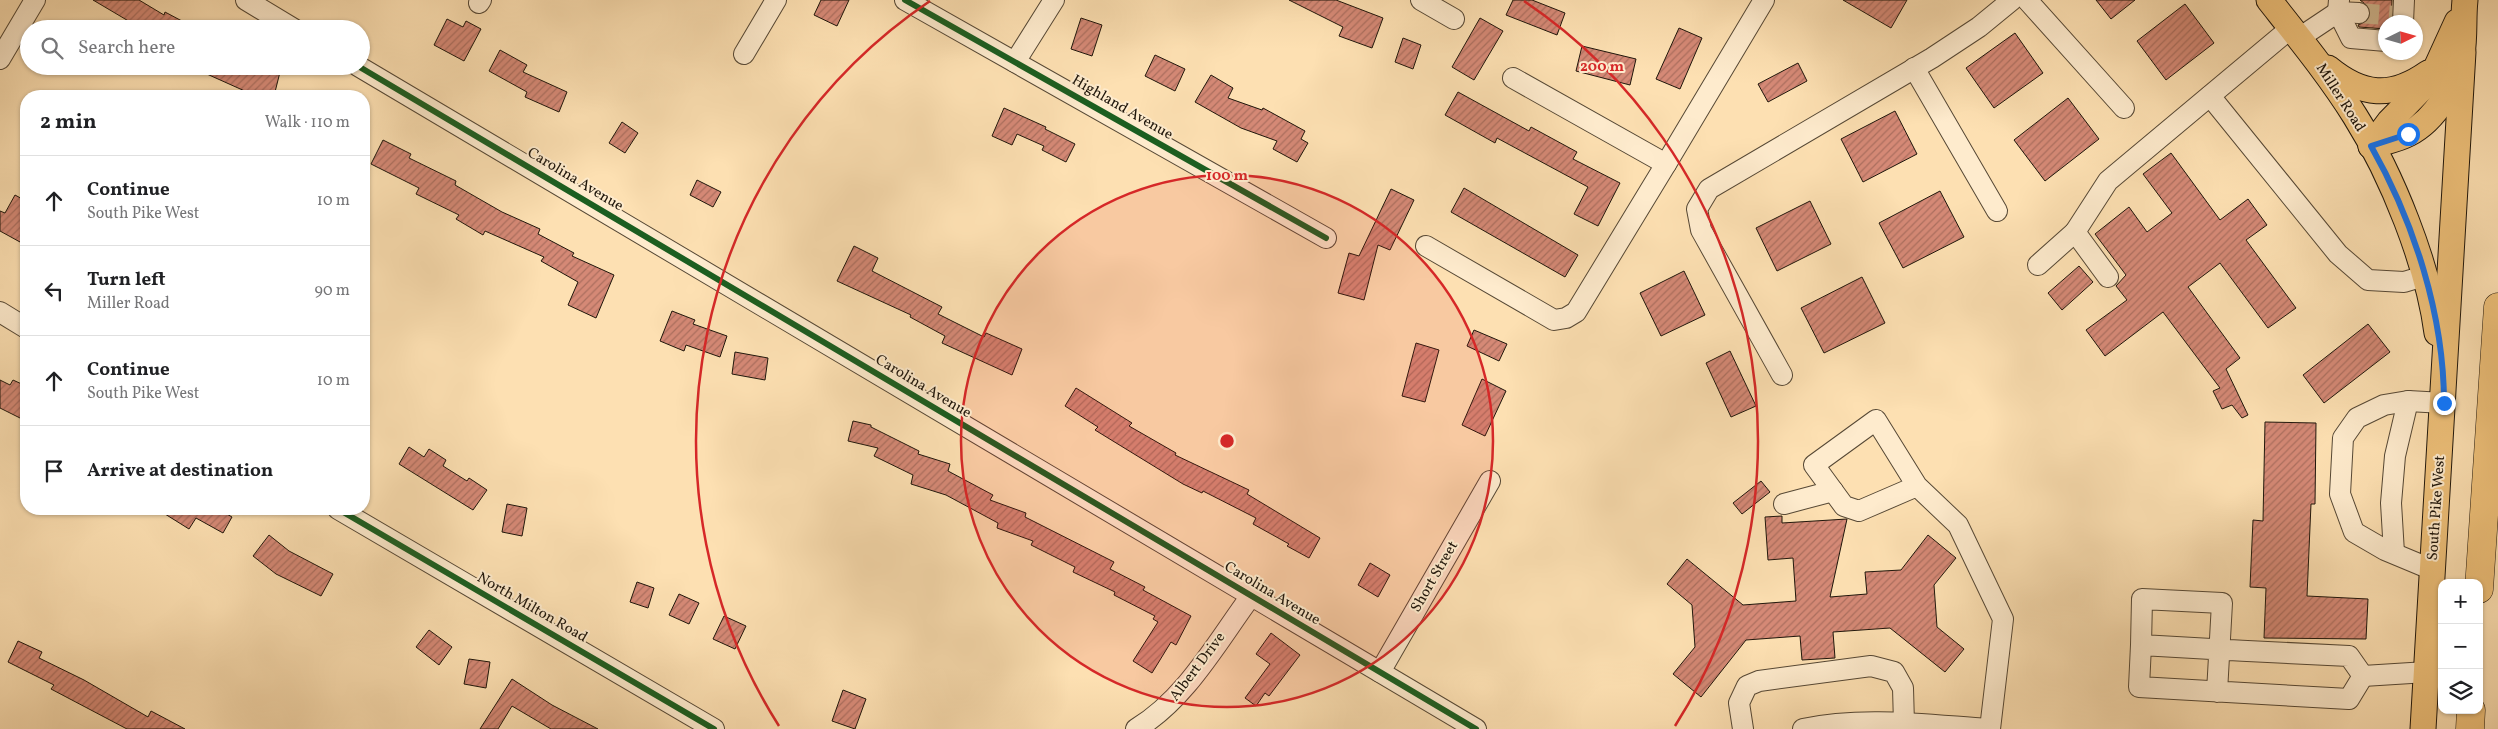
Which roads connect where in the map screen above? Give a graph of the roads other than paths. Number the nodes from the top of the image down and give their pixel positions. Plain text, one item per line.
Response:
1 (35, 0) edge
2 (246, 0) edge
3 (776, 0) edge
4 (905, 0) edge
5 (1054, 0) edge
6 (1421, 0) edge
7 (2012, 0) edge
8 (2027, 0) edge
9 (2269, 0) edge
10 (1761, 1) edge
11 (2465, 1) edge
12 (2339, 6) edge
13 (2359, 13) tunnel mouth
14 (1454, 19) dead end
15 (23, 20) edge
16 (279, 20) edge
17 (20, 25) edge
18 (2300, 40) junction
19 (2378, 40) edge
20 (2463, 52) junction
21 (744, 54) dead end
22 (0, 59) edge
23 (1015, 62) junction
24 (2438, 66) junction
25 (1914, 68) junction
26 (370, 73) edge
27 (1512, 78) dead end
28 (2210, 96) junction
29 (2124, 108) dead end
30 (2371, 146) junction
31 (1666, 164) junction
32 (1997, 211) dead end
33 (2075, 232) junction
34 (1326, 238) dead end
35 (1426, 246) dead end
36 (2038, 265) dead end
37 (2108, 276) dead end
38 (2424, 276) junction
39 (2498, 307) edge
40 (0, 312) edge
41 (20, 324) edge
42 (1782, 374) dead end
43 (2444, 377) junction
44 (2408, 401) junction
45 (2444, 403) junction
46 (1490, 481) dead end
47 (1917, 486) junction
48 (1833, 491) junction
49 (1784, 504) dead end
50 (348, 515) edge
51 (2394, 553) junction
52 (2433, 570) junction
53 (2480, 579) edge
54 (1251, 596) junction
55 (2141, 644) junction
56 (2219, 649) junction
57 (1380, 672) junction
58 (2427, 672) junction
59 (2363, 676) junction
60 (2217, 692) junction
61 (2471, 714) edge
62 (1896, 726) edge
63 (714, 729) edge
64 (1136, 729) edge
65 (1476, 729) edge
66 (1742, 729) edge
67 (1804, 729) edge
68 (1989, 729) edge
69 (2424, 729) edge
70 (2470, 729) edge

1 - 15 street
2 - 16 street
3 - 21 street
4 - 23 street, Highland Avenue
5 - 23 street
6 - 14 street
7 - 25 street
8 - 29 street
9 - 18 main road, Miller Road
10 - 31 street
11 - 20 main road
11 - 24 main road
12 - 13 street
12 - 18 street
12 - 19 street
17 - 22 street
18 - 24 main road
18 - 28 street
18 - 30 main road, Miller Road
20 - 30 main road
20 - 43 main road
23 - 34 street, Highland Avenue
24 - 30 main road
25 - 32 street
25 - 42 street
26 - 54 street, Carolina Avenue
27 - 31 street
28 - 33 street
28 - 38 street
30 - 38 main road, Miller Road
31 - 35 street
33 - 36 street
33 - 37 street
38 - 43 main road, Miller Road
39 - 53 highway
40 - 41 street
43 - 45 main road, South Pike West
44 - 45 street
44 - 51 street
44 - 51 street
45 - 52 main road, South Pike West
46 - 57 street, Short Street
47 - 48 street
47 - 48 street
47 - 68 street
48 - 49 street
50 - 63 street, North Milton Road
51 - 52 street
52 - 58 main road, South Pike West
54 - 57 street, Carolina Avenue
54 - 64 street, Albert Drive
55 - 56 street
55 - 56 street
55 - 60 street
56 - 59 street
56 - 60 street
57 - 65 street, Carolina Avenue
58 - 59 street
58 - 69 main road, South Pike West
59 - 60 street
61 - 70 highway
62 - 66 street
62 - 67 street
62 - 68 street

